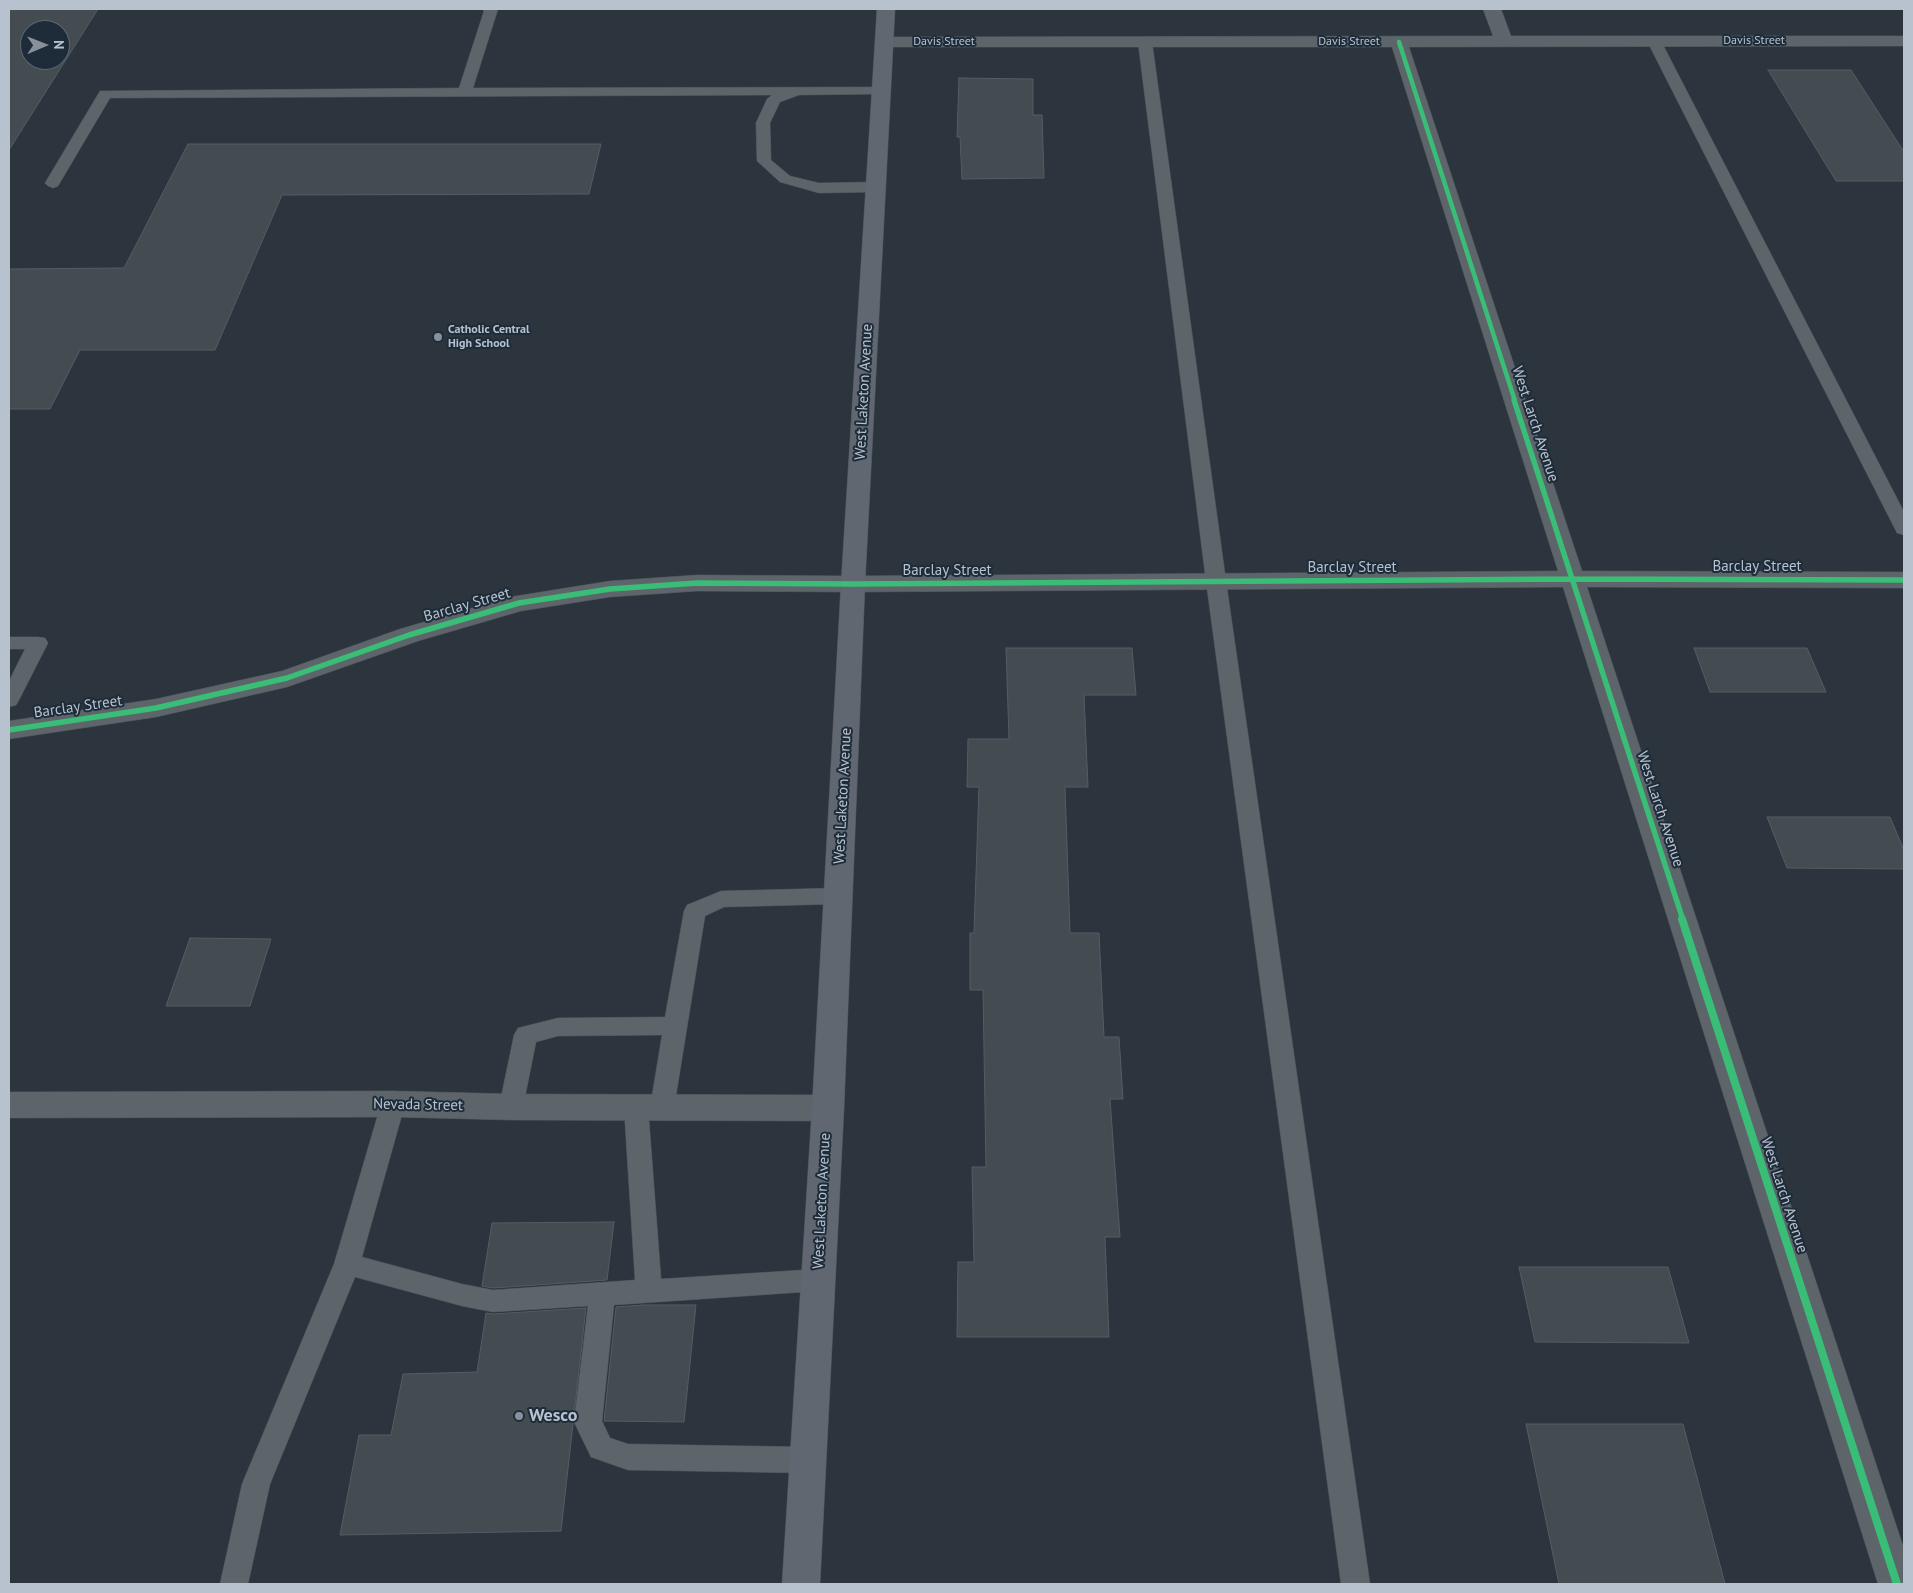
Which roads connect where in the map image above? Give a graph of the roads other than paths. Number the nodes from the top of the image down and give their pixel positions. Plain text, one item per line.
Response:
1 (489, 9) edge
2 (886, 9) edge
3 (1492, 9) edge
4 (1504, 41) junction
5 (1654, 41) junction
6 (1904, 41) edge
7 (884, 42) junction
8 (1144, 42) junction
9 (1398, 42) junction
10 (880, 90) junction
11 (798, 91) junction
12 (465, 92) junction
13 (53, 183) dead end
14 (875, 187) junction
15 (1904, 529) edge
16 (1572, 580) junction
17 (1904, 580) edge
18 (1216, 581) junction
19 (852, 584) junction
20 (9, 643) edge
21 (9, 700) edge
22 (9, 730) edge
23 (838, 896) junction
24 (675, 1026) junction
25 (393, 1104) junction
26 (9, 1105) edge
27 (510, 1107) junction
28 (649, 1108) junction
29 (828, 1108) junction
30 (347, 1264) junction
31 (818, 1280) junction
32 (649, 1292) junction
33 (602, 1295) junction
34 (808, 1460) junction
35 (234, 1584) edge
36 (801, 1584) edge
37 (1356, 1584) edge
38 (1898, 1584) edge

1 - 12 lane
2 - 7 main road, West Laketon Avenue
3 - 4 street
4 - 5 street, Davis Street
4 - 9 street, Davis Street
5 - 6 street, Davis Street
5 - 15 lane
7 - 8 street, Davis Street
7 - 10 main road, West Laketon Avenue
8 - 9 street, Davis Street
8 - 18 lane
9 - 16 street, West Larch Avenue
10 - 11 lane
10 - 14 main road, West Laketon Avenue
11 - 12 lane
11 - 14 lane
12 - 13 lane
14 - 19 main road, West Laketon Avenue
16 - 17 street, Barclay Street
16 - 18 street, Barclay Street
16 - 38 street, West Larch Avenue
18 - 19 street, Barclay Street
18 - 37 lane
19 - 22 street, Barclay Street
19 - 23 main road, West Laketon Avenue
20 - 21 lane
23 - 24 lane
23 - 29 main road, West Laketon Avenue
24 - 27 lane
24 - 28 lane
25 - 26 street, Nevada Street
25 - 27 street, Nevada Street
25 - 30 lane
27 - 28 street, Nevada Street
28 - 29 street, Nevada Street
28 - 32 lane
29 - 31 main road, West Laketon Avenue
30 - 33 lane
30 - 35 lane
31 - 32 lane
31 - 34 main road, West Laketon Avenue
32 - 33 lane
33 - 34 lane
34 - 36 main road, West Laketon Avenue

